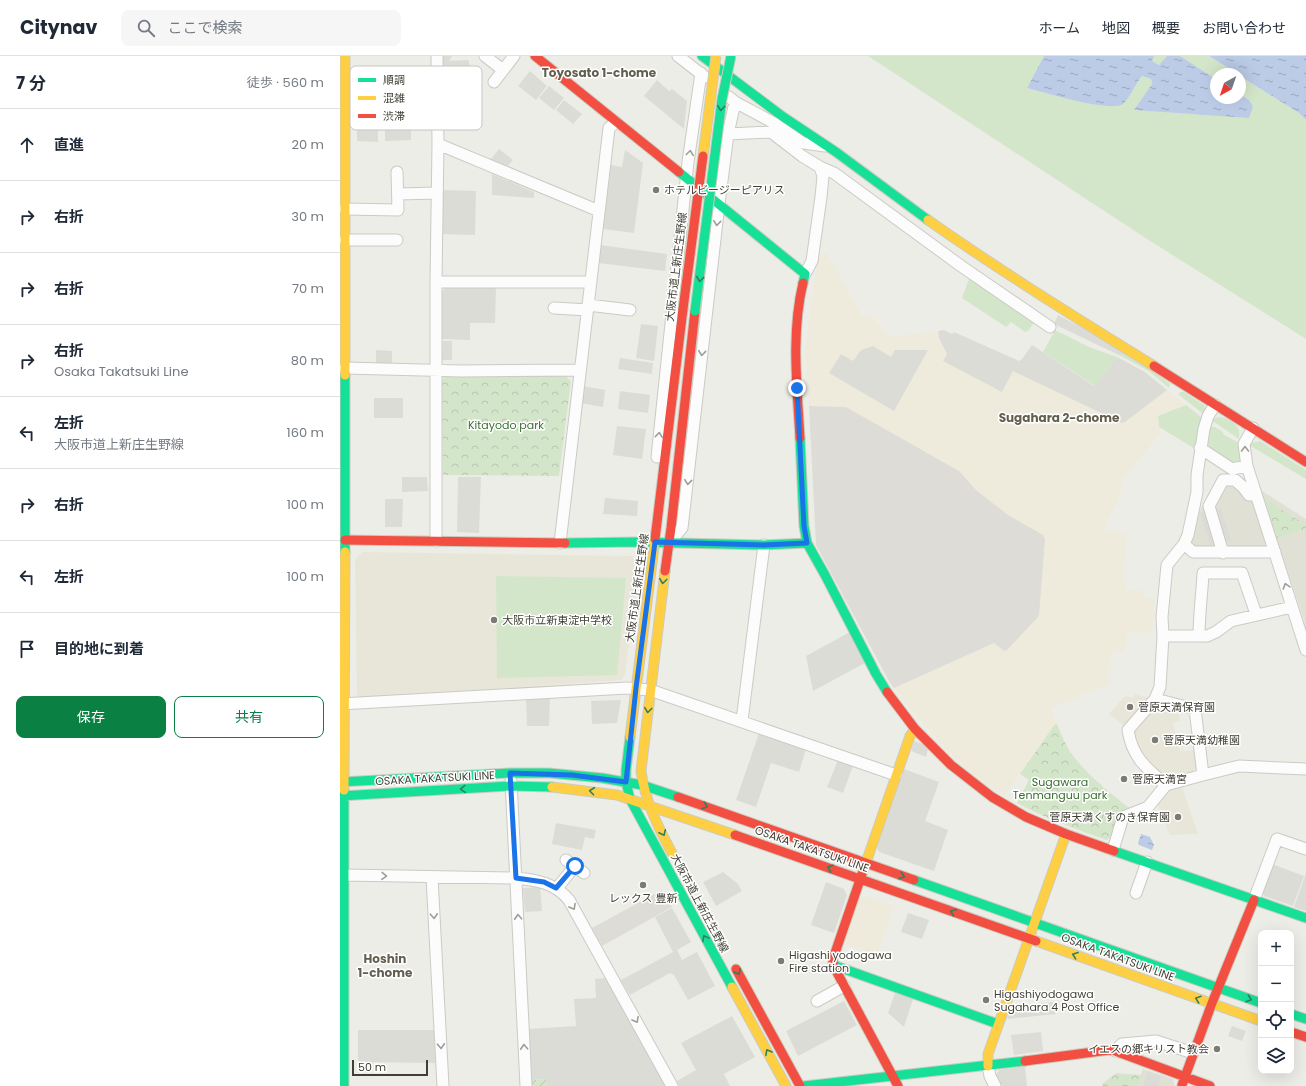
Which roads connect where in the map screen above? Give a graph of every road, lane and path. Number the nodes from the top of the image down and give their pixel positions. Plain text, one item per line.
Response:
1 (345, 56) edge
2 (436, 56) edge
3 (485, 56) edge
4 (514, 56) edge
5 (535, 56) edge
6 (678, 56) edge
7 (702, 56) edge
8 (716, 56) edge
9 (731, 56) edge
10 (436, 66) edge
11 (503, 70) junction
12 (701, 74) junction
13 (494, 82) dead end
14 (342, 85) edge
15 (735, 102) junction
16 (616, 122) junction
17 (438, 130) edge
18 (728, 134) junction
19 (438, 144) junction
20 (827, 147) junction
21 (820, 167) junction
22 (397, 172) dead end
23 (687, 177) junction
24 (437, 193) junction
25 (398, 194) junction
26 (719, 204) junction
27 (345, 209) junction
28 (599, 210) junction
29 (345, 240) junction
30 (397, 240) dead end
31 (974, 252) junction
32 (961, 266) junction
33 (805, 274) junction
34 (436, 282) junction
35 (591, 282) junction
36 (588, 307) junction
37 (554, 308) dead end
38 (630, 310) dead end
39 (1050, 327) dead end
40 (343, 368) edge
41 (437, 370) junction
42 (580, 370) junction
43 (1215, 405) junction
44 (1252, 428) junction
45 (342, 436) edge
46 (1200, 448) junction
47 (342, 462) edge
48 (1306, 462) edge
49 (1247, 466) junction
50 (1256, 494) junction
51 (346, 540) junction
52 (436, 541) junction
53 (655, 542) junction
54 (560, 543) junction
55 (669, 543) junction
56 (807, 543) junction
57 (1184, 544) junction
58 (764, 545) junction
59 (1275, 552) junction
60 (1223, 553) junction
61 (1292, 606) junction
62 (1256, 614) junction
63 (1163, 636) junction
64 (1199, 636) junction
65 (343, 638) edge
66 (1306, 648) edge
67 (636, 688) junction
68 (650, 690) junction
69 (1155, 700) junction
70 (342, 704) edge
71 (742, 721) junction
72 (915, 729) junction
73 (1306, 769) edge
74 (510, 773) junction
75 (896, 775) junction
76 (1203, 775) junction
77 (342, 782) edge
78 (626, 782) junction
79 (642, 785) junction
80 (1166, 785) junction
81 (511, 786) junction
82 (342, 796) edge
83 (630, 799) junction
84 (649, 805) junction
85 (1066, 834) junction
86 (1306, 849) edge
87 (1113, 850) junction
88 (676, 859) dead end
89 (1147, 862) junction
90 (865, 863) junction
91 (584, 873) dead end
92 (342, 876) edge
93 (432, 877) junction
94 (516, 878) junction
95 (861, 879) junction
96 (556, 888) junction
97 (1136, 893) dead end
98 (1254, 900) junction
99 (1306, 918) edge
100 (1035, 924) junction
101 (1029, 939) junction
102 (342, 948) edge
103 (731, 960) dead end
104 (833, 965) junction
105 (844, 986) junction
106 (1218, 988) junction
107 (817, 1001) dead end
108 (1258, 1002) edge
109 (1212, 1003) junction
110 (1294, 1015) edge
111 (1306, 1019) edge
112 (1258, 1020) edge
113 (998, 1024) junction
114 (1294, 1033) edge
115 (1306, 1037) edge
116 (1115, 1051) junction
117 (1193, 1053) junction
118 (988, 1066) junction
119 (342, 1071) edge
120 (893, 1076) junction
121 (1185, 1077) junction
122 (344, 1086) edge
123 (443, 1086) edge
124 (526, 1086) edge
125 (672, 1086) edge
126 (786, 1086) edge
127 (800, 1086) edge
128 (804, 1086) edge
129 (898, 1086) edge
130 (995, 1086) edge
131 (1182, 1086) edge
132 (1210, 1086) edge

1 - 14 street
2 - 10 street
3 - 11 street
4 - 11 street
5 - 16 street
6 - 12 street
7 - 20 street
8 - 53 street, 大阪市道上新庄生野線, bridge
9 -> 55 street, 大阪市道上新庄生野線, bridge
11 - 13 street
12 - 15 street
23 -> 12 street
14 - 27 street
15 - 18 street
15 - 20 street
16 - 23 street
16 - 28 street
17 - 19 street
18 - 21 street
18 - 26 street
19 - 24 street
19 - 28 street
20 - 31 street
21 - 32 street
21 - 33 street
22 - 25 street
23 - 26 street
53 -> 23 street
24 - 25 street
24 - 34 street
25 - 27 street
26 - 33 street
26 -> 55 street
27 - 29 street
28 - 35 street
29 - 30 street
29 - 40 street
31 - 32 street
31 - 43 street
32 - 39 street
33 - 56 street
34 - 35 street
34 - 41 street
35 - 36 street
36 - 37 street
36 - 38 street
36 - 42 street
40 - 41 street
40 - 45 street
41 - 42 street
41 - 52 street
42 - 54 street
43 - 44 street
43 - 46 street
44 - 48 street
49 -> 44 street
45 - 47 street
46 - 49 street
46 - 57 street
47 - 51 street
49 - 50 street
50 - 59 street
50 - 60 street
51 - 52 street
51 - 65 street
52 - 54 street
53 - 54 street
53 - 55 street
53 - 67 street, 大阪市道上新庄生野線
55 - 58 street
55 -> 68 street, 大阪市道上新庄生野線
56 - 58 street
56 - 72 street
57 - 60 street
57 - 63 street
58 - 71 street
59 - 60 street
61 -> 59 street
61 - 62 street
61 - 66 street
62 - 64 street
62 - 64 street
63 - 64 street
63 - 69 street
65 - 70 street
67 - 68 street
67 - 70 street
67 - 78 street, 大阪市道上新庄生野線
68 - 71 street
68 -> 79 street, 大阪市道上新庄生野線
69 - 76 street
69 - 80 street
70 - 77 street
71 - 75 street
72 - 75 street
72 - 85 street
73 - 76 street
74 - 77 street, OSAKA TAKATSUKI LINE
74 - 78 street, OSAKA TAKATSUKI LINE
74 - 81 street
75 - 90 street
76 - 80 street
77 - 82 street
78 - 79 street, OSAKA TAKATSUKI LINE
78 - 83 street, 大阪市道上新庄生野線
79 - 84 street, 大阪市道上新庄生野線
79 -> 90 street, OSAKA TAKATSUKI LINE
80 - 87 street
81 -> 82 street, OSAKA TAKATSUKI LINE
83 -> 81 street, OSAKA TAKATSUKI LINE
81 - 94 street
82 - 92 street
83 - 84 street, OSAKA TAKATSUKI LINE
126 -> 83 street, 大阪市道上新庄生野線
84 -> 88 street, 大阪市道上新庄生野線
95 -> 84 street, OSAKA TAKATSUKI LINE
85 - 87 street
85 - 100 street
86 - 98 street
87 - 89 street
89 - 97 street
89 - 98 street
90 - 95 street
90 -> 100 street, OSAKA TAKATSUKI LINE
91 - 96 street
92 -> 93 street
92 - 102 street
93 - 94 street
93 -> 123 street
94 - 96 street
124 -> 94 street
101 -> 95 street, OSAKA TAKATSUKI LINE
95 - 104 street
96 -> 125 street
98 - 99 street
98 - 106 street
100 - 101 street
100 - 106 street, OSAKA TAKATSUKI LINE
109 -> 101 street, OSAKA TAKATSUKI LINE
101 - 113 street
102 - 119 street
103 -> 127 street, 大阪市道上新庄生野線
104 - 105 street
104 - 113 street
105 - 107 street
105 - 120 street
106 -> 108 street, OSAKA TAKATSUKI LINE
106 - 109 street
109 - 112 street, OSAKA TAKATSUKI LINE
109 - 117 street
110 - 111 street
113 - 118 street
114 - 115 street
116 - 117 street
116 - 118 street
116 - 121 street
117 - 121 street
118 - 120 street
118 - 130 street
119 - 122 street
120 - 128 street
120 - 129 street
121 - 131 street
121 - 132 street

